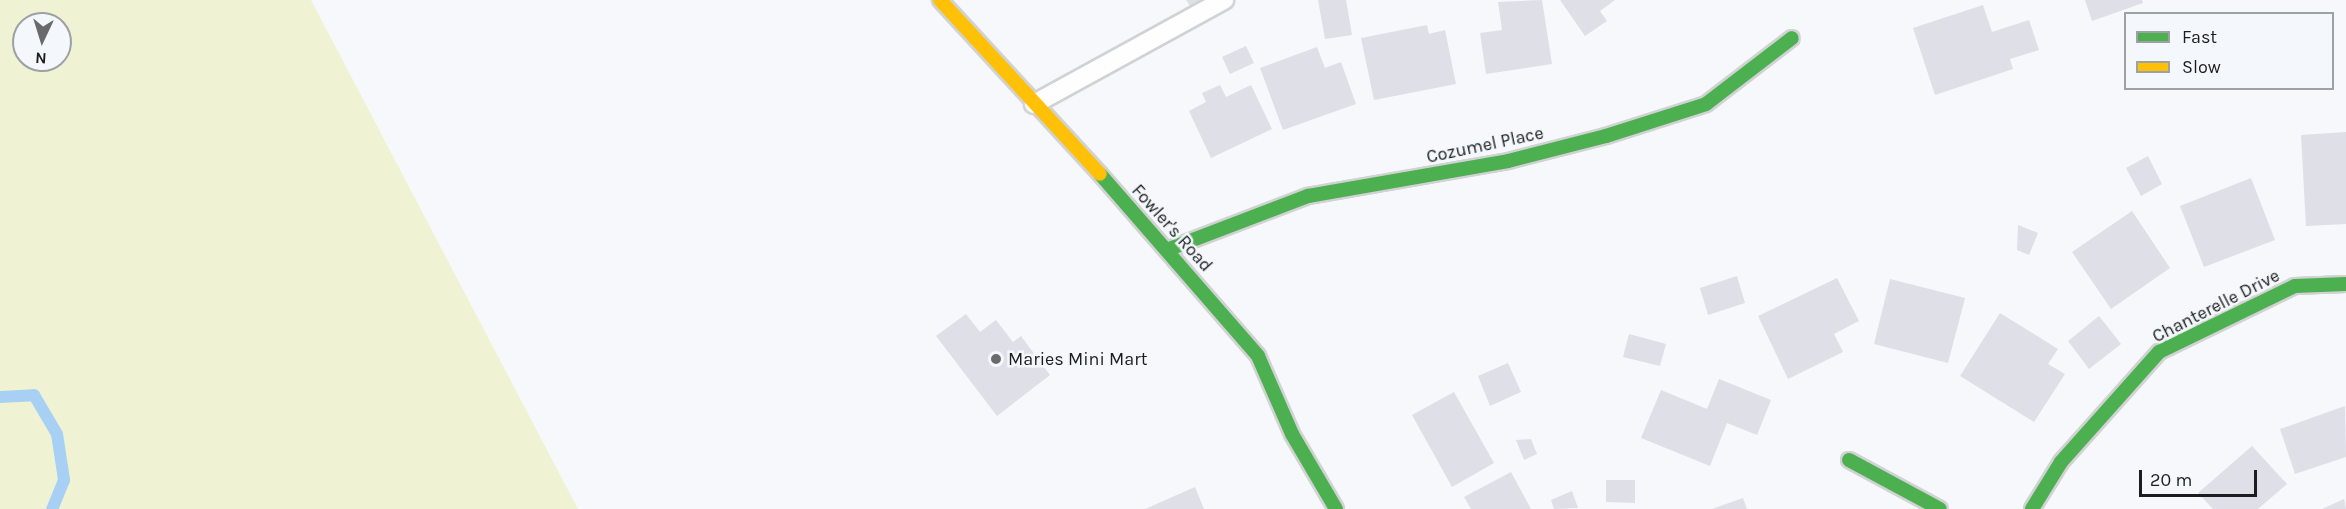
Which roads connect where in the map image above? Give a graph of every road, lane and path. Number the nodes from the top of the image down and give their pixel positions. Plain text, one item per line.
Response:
1 (940, 0) edge
2 (1224, 0) edge
3 (1792, 38) dead end
4 (1035, 104) junction
5 (1169, 249) junction
6 (2346, 284) edge
7 (1849, 460) dead end
8 (1336, 509) edge
9 (1940, 509) edge
10 (2032, 509) edge

1 - 4 street, Fowler's Road
2 - 4 lane
3 - 5 street, Cozumel Place
4 - 5 street, Fowler's Road
5 - 8 street, Fowler's Road
6 - 10 street, Chanterelle Drive
7 - 9 street

